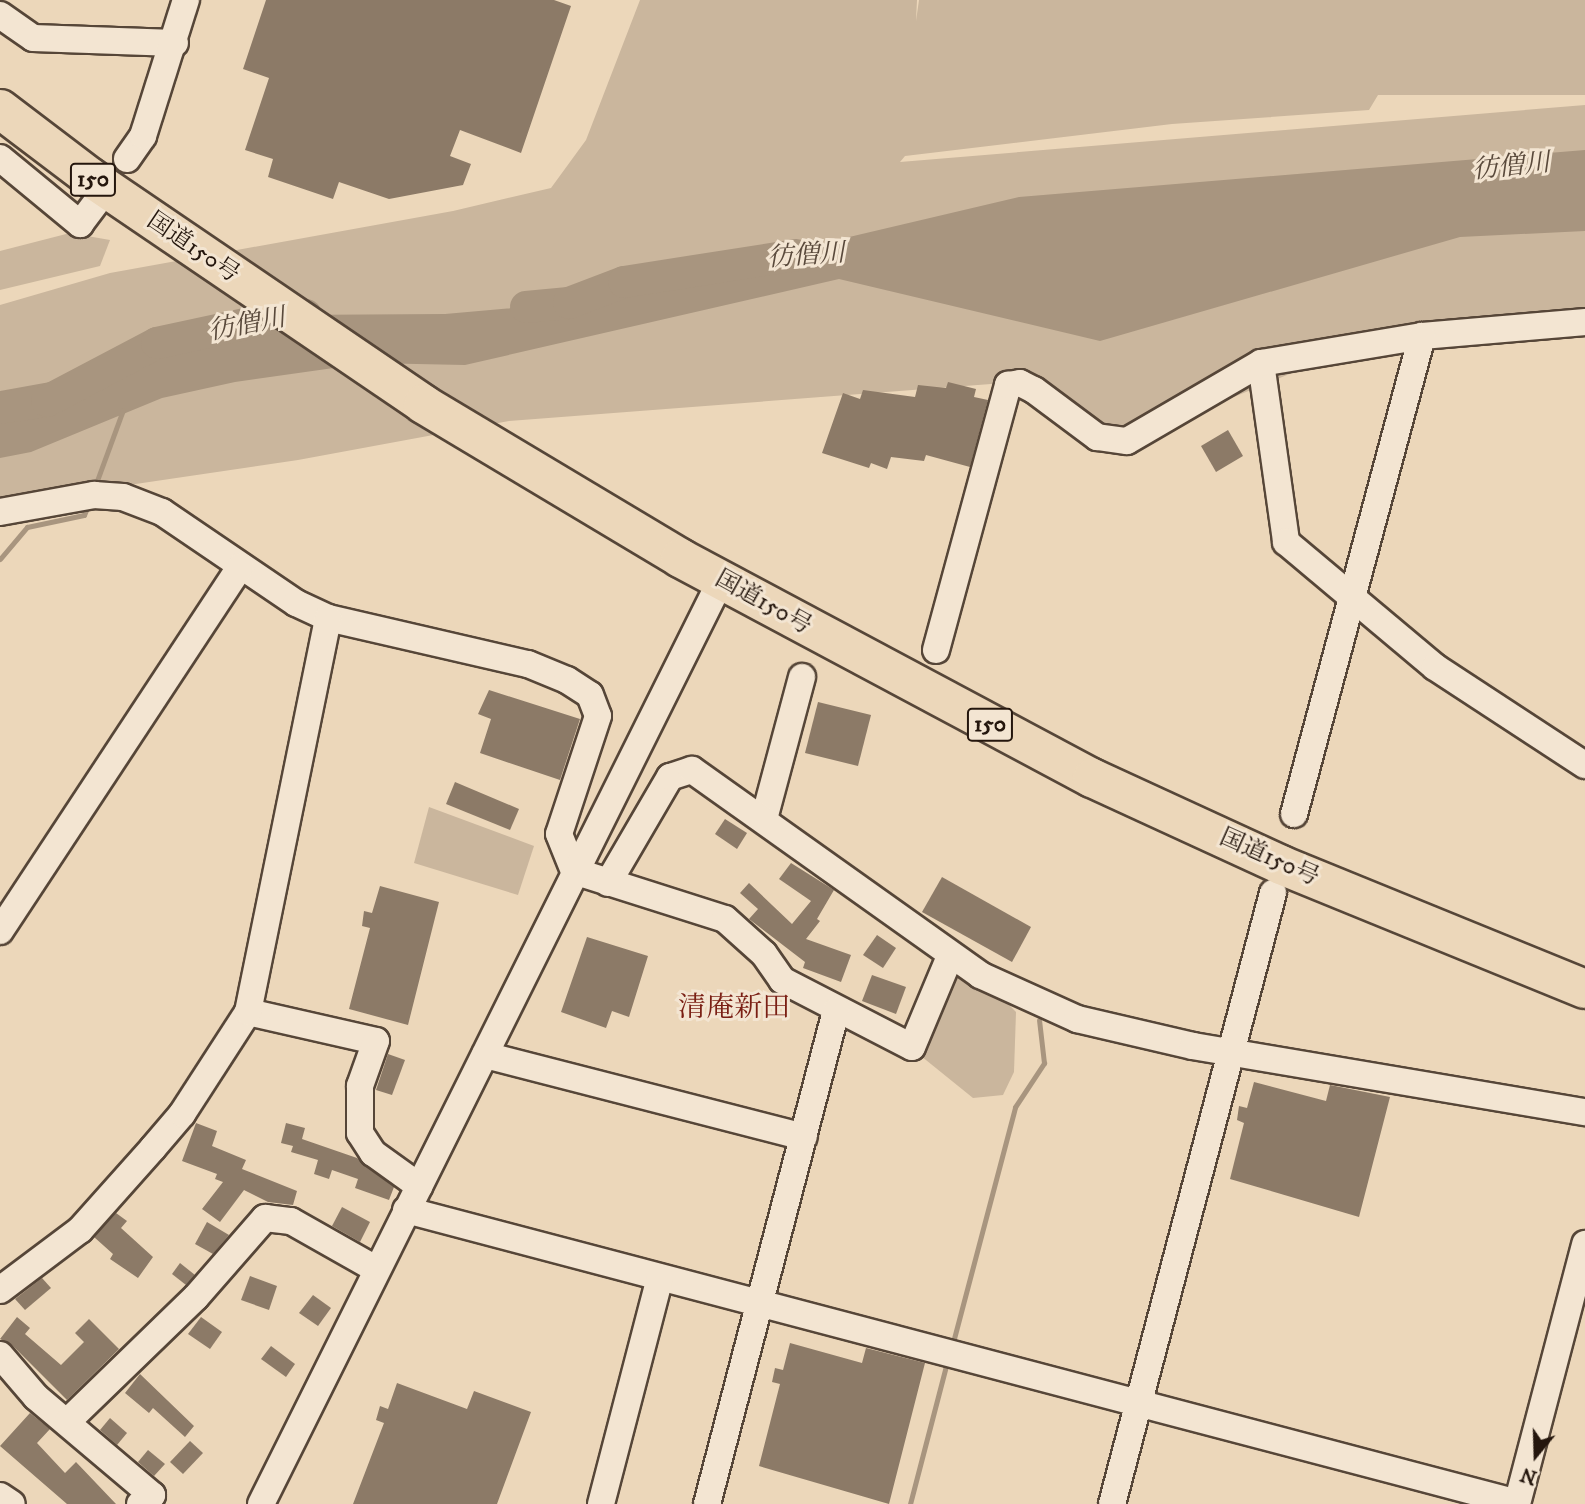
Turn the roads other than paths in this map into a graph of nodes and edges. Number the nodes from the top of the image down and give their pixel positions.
1 (186, 0) edge
2 (0, 15) edge
3 (175, 43) junction
4 (0, 109) edge
5 (0, 158) edge
6 (127, 159) dead end
7 (95, 204) dead end
8 (1585, 322) edge
9 (1422, 336) junction
10 (1261, 363) junction
11 (0, 512) edge
12 (241, 566) junction
13 (721, 580) junction
14 (1353, 594) junction
15 (328, 618) junction
16 (936, 650) dead end
17 (802, 677) dead end
18 (1585, 765) edge
19 (1294, 814) dead end
20 (764, 819) junction
21 (574, 871) junction
22 (608, 883) junction
23 (1273, 893) dead end
24 (0, 931) edge
25 (950, 956) junction
26 (1585, 989) edge
27 (836, 1011) junction
28 (248, 1013) junction
29 (1230, 1052) junction
30 (485, 1055) junction
31 (1585, 1112) edge
32 (804, 1137) junction
33 (419, 1186) junction
34 (406, 1210) junction
35 (1585, 1244) edge
36 (376, 1269) junction
37 (660, 1278) junction
38 (0, 1290) edge
39 (759, 1305) junction
40 (0, 1355) edge
41 (1138, 1404) junction
42 (68, 1421) junction
43 (0, 1496) edge
44 (12, 1504) edge
45 (140, 1504) edge
46 (261, 1504) edge
47 (601, 1504) edge
48 (707, 1504) edge
49 (1112, 1504) edge
50 (1517, 1504) edge

1 - 3 street
2 - 3 street
3 - 6 street
4 - 13 highway, 国道150号 / 150
5 - 7 street
8 - 9 street
9 - 10 street
9 - 14 street
10 - 14 street
10 - 16 street
11 - 12 street
12 - 15 street
12 - 24 street
13 - 21 street
13 - 26 highway, 国道150号 / 150
14 - 18 street
14 - 19 street
15 - 21 street
15 - 28 street
17 - 20 street
20 - 22 street
20 - 25 street
21 - 22 street
21 - 30 street
22 - 27 street
23 - 29 street
25 - 27 street
25 - 29 street
27 - 32 street
28 - 33 street
28 - 38 street
29 - 31 street
29 - 41 street
30 - 32 street
30 - 33 street
32 - 39 street
33 - 34 street
34 - 36 street
34 - 37 street
35 - 50 street
36 - 42 street
36 - 46 street
37 - 39 street
37 - 47 street
39 - 41 street
39 - 48 street
40 - 42 street
41 - 49 street
41 - 50 street
42 - 45 street
43 - 44 street

